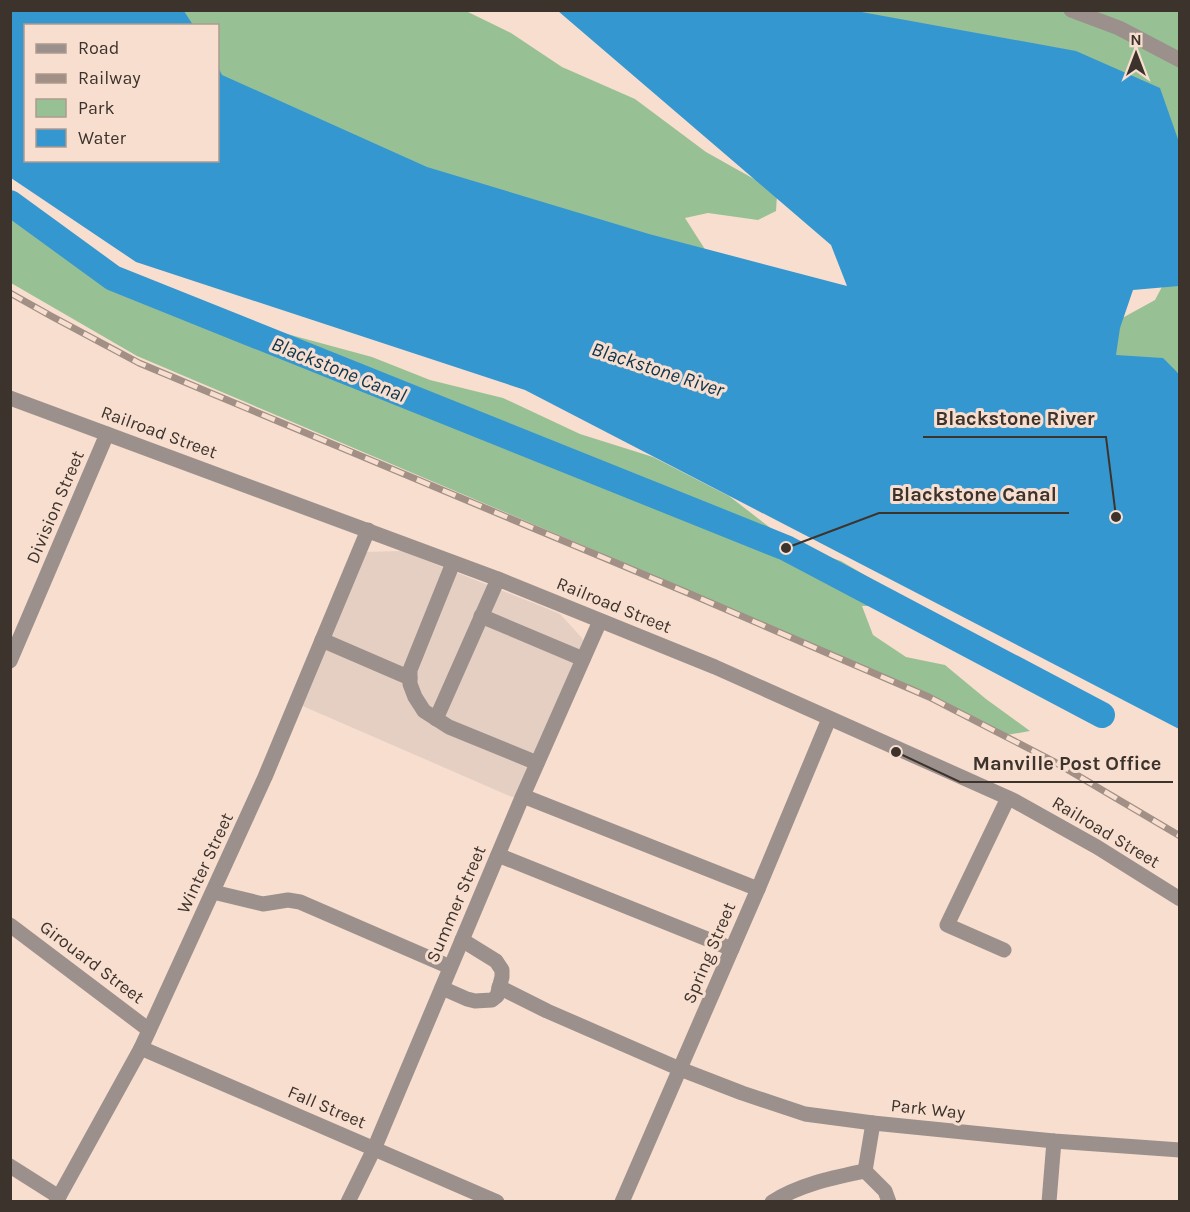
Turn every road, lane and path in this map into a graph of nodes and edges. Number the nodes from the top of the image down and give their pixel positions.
1 (1071, 10) edge
2 (1179, 60) edge
3 (10, 398) edge
4 (107, 434) junction
5 (368, 530) junction
6 (453, 563) junction
7 (498, 579) junction
8 (481, 616) junction
9 (600, 621) junction
10 (322, 640) junction
11 (583, 659) junction
12 (10, 661) edge
13 (410, 678) junction
14 (436, 718) junction
15 (829, 718) junction
16 (537, 763) junction
17 (523, 796) junction
18 (1008, 798) junction
19 (498, 855) junction
20 (758, 889) junction
21 (213, 892) junction
22 (1179, 899) edge
23 (10, 925) edge
24 (462, 940) junction
25 (732, 949) junction
26 (1004, 950) dead end
27 (450, 968) junction
28 (499, 987) junction
29 (442, 988) junction
30 (149, 1030) junction
31 (141, 1048) junction
32 (680, 1069) junction
33 (873, 1123) junction
34 (1054, 1141) junction
35 (374, 1149) junction
36 (1179, 1150) edge
37 (10, 1166) edge
38 (865, 1171) junction
39 (57, 1199) edge
40 (348, 1202) edge
41 (497, 1202) edge
42 (622, 1202) edge
43 (772, 1202) edge
44 (889, 1202) edge
45 (1049, 1202) edge

1 - 2 street
3 - 4 street, Railroad Street
4 - 5 street, Railroad Street
4 - 12 street, Division Street
5 - 6 street, Railroad Street
5 - 10 street, Winter Street
6 - 7 street, Railroad Street
6 - 13 street
7 - 8 street
7 - 9 street, Railroad Street
8 - 11 street
8 - 14 street
9 - 11 street, Summer Street
9 - 15 street, Railroad Street
10 - 13 street
10 - 21 street, Winter Street
11 - 16 street, Summer Street
13 - 14 street
14 - 16 street
15 - 18 street, Railroad Street
15 - 20 street, Spring Street
16 - 17 street, Summer Street
17 - 19 street, Summer Street
17 - 20 street
18 - 22 street, Railroad Street
18 - 26 street
19 - 24 street, Summer Street
19 - 25 street
20 - 25 street, Spring Street
21 - 27 street
21 - 30 street, Winter Street
23 - 30 street, Girouard Street
24 - 27 street, Summer Street
24 - 28 street
25 - 32 street, Spring Street
27 - 29 street, Summer Street
28 - 29 street
28 - 32 street, Park Way
29 - 35 street, Summer Street
30 - 31 street, Winter Street
31 - 35 street, Fall Street
31 - 39 street, Winter Street
32 - 33 street, Park Way
32 - 42 street, Spring Street
33 - 34 street, Park Way
33 - 38 street
34 - 36 street, Park Way
34 - 45 street
35 - 40 street, Summer Street
35 - 41 street, Fall Street
37 - 39 street
38 - 43 street
38 - 44 street

